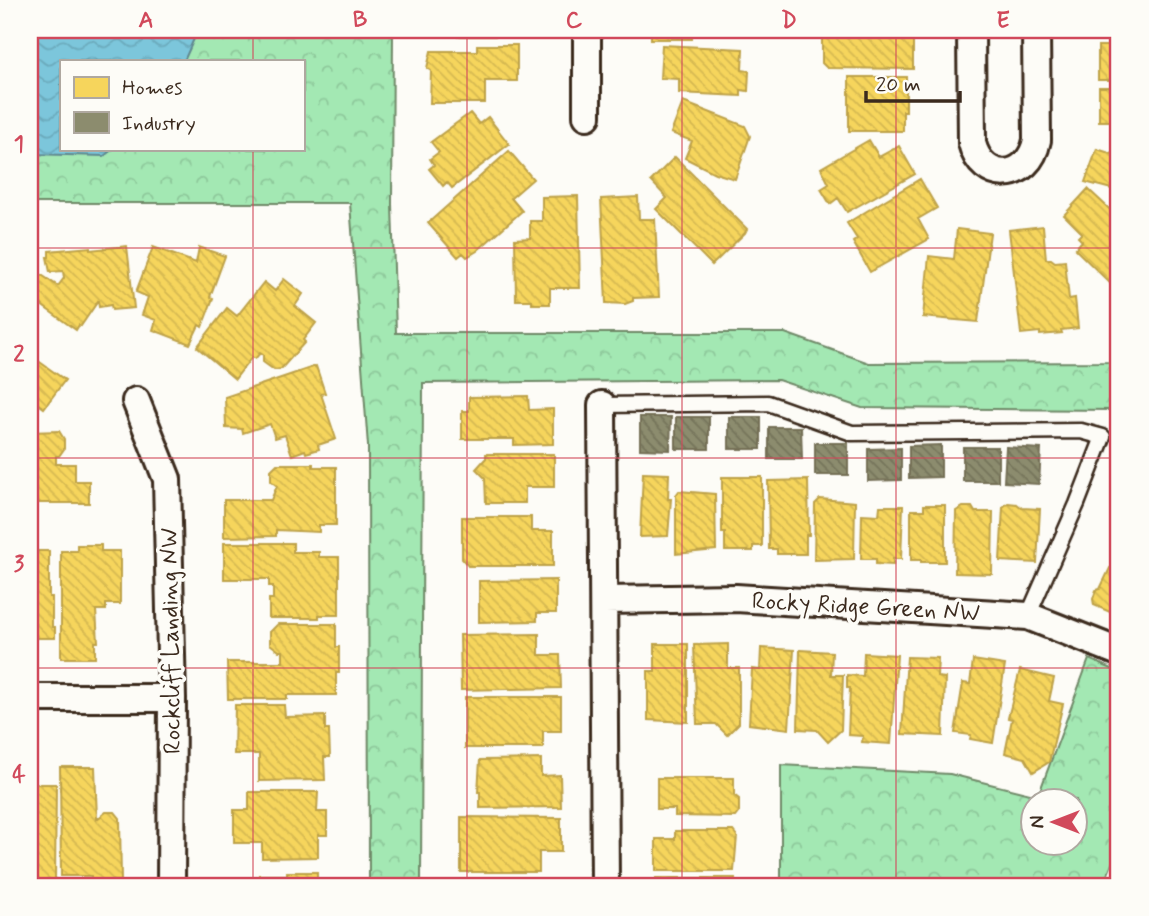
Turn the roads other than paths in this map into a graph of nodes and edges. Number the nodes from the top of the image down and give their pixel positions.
1 (587, 30) edge
2 (971, 30) edge
3 (1035, 30) edge
4 (587, 116) dead end
5 (136, 401) dead end
6 (602, 405) joint
7 (605, 600) junction
8 (1028, 615) junction
9 (1119, 652) edge
10 (30, 698) edge
11 (172, 698) junction
12 (171, 886) edge
13 (605, 886) edge

1 - 4 street
2 - 3 street
5 - 11 street, Rockcliff Landing NW
6 - 7 street
6 - 8 lane
7 - 8 street, Rocky Ridge Green NW
7 - 13 street
8 - 9 street, Rocky Ridge Green NW
10 - 11 street
11 - 12 street, Rockcliff Landing NW

